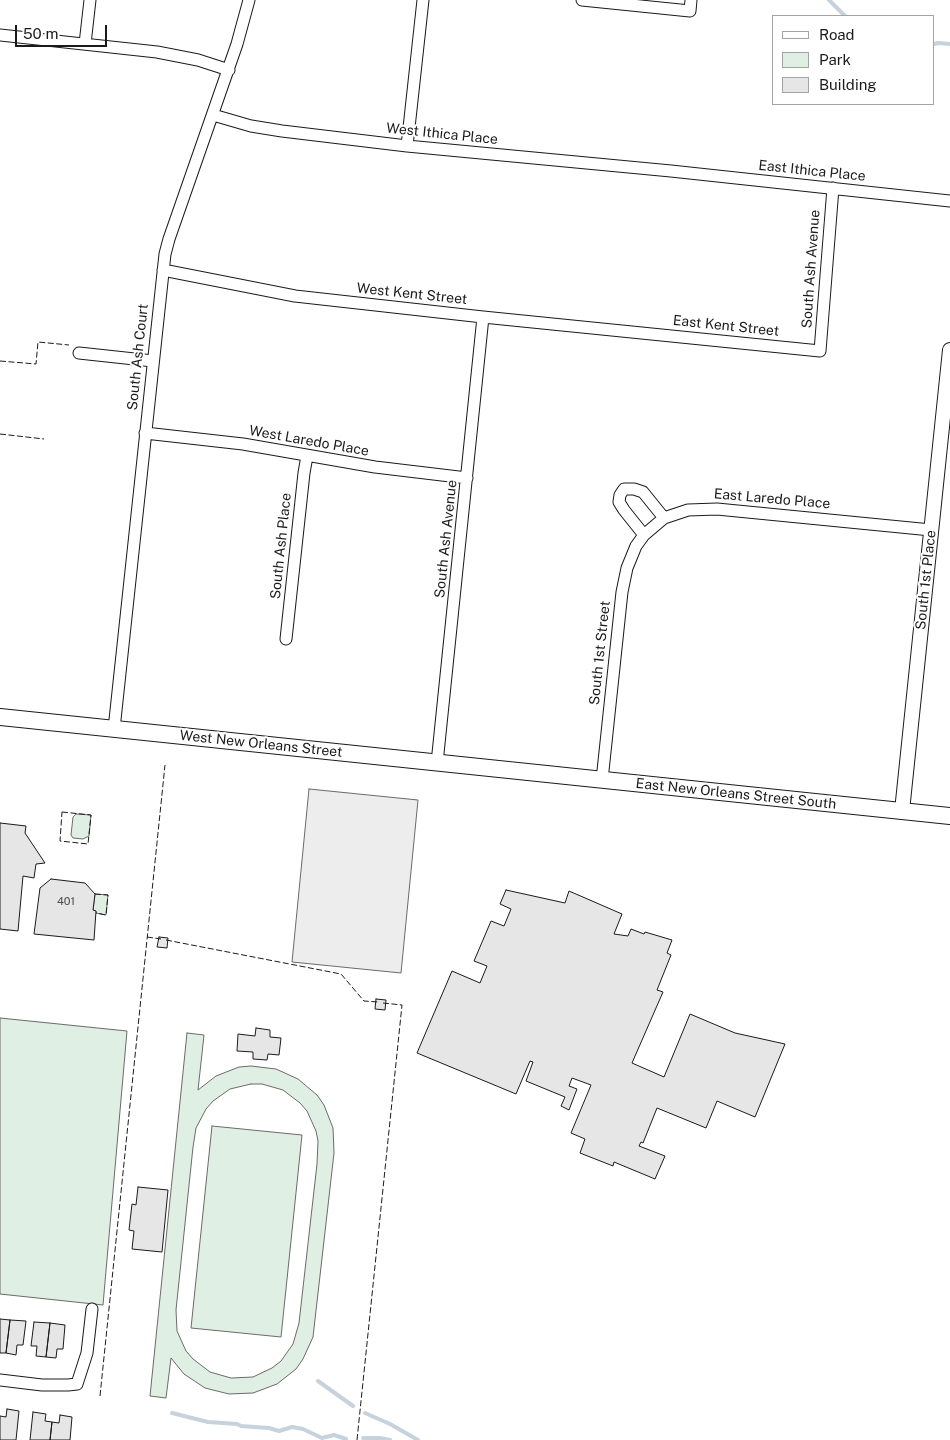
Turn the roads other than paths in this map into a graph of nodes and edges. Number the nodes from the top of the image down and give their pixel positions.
1 (90, 0) edge
2 (250, 0) edge
3 (422, 0) edge
4 (582, 0) edge
5 (690, 6) edge
6 (0, 35) edge
7 (85, 44) junction
8 (229, 70) junction
9 (213, 115) junction
10 (407, 146) junction
11 (671, 171) joint
12 (832, 188) junction
13 (950, 200) edge
14 (163, 270) junction
15 (483, 317) junction
16 (659, 334) joint
17 (950, 350) edge
18 (820, 351) joint
19 (79, 353) dead end
20 (153, 361) junction
21 (145, 433) junction
22 (307, 456) junction
23 (467, 478) junction
24 (664, 518) junction
25 (931, 530) junction
26 (644, 534) junction
27 (286, 639) dead end
28 (0, 717) edge
29 (114, 729) junction
30 (436, 763) junction
31 (522, 772) joint
32 (602, 780) junction
33 (902, 812) junction
34 (950, 816) edge
35 (92, 1309) dead end
36 (0, 1380) edge

1 - 7 street
2 - 8 street, South Ash Court
3 - 10 street
4 - 5 street
6 - 7 street
7 - 8 street
8 - 9 street, South Ash Court
9 - 10 street, West Ithica Place
9 - 14 street, South Ash Court
10 - 11 street, West Ithica Place
11 - 12 street, East Ithica Place
12 - 13 street, East Ithica Place
12 - 18 street, South Ash Avenue
14 - 15 street, West Kent Street
14 - 20 street, South Ash Court
15 - 16 street, West Kent Street
15 - 23 street, South Ash Avenue
16 - 18 street, East Kent Street
17 - 25 street, South 1st Place
19 - 20 street
20 - 21 street, South Ash Court
21 - 22 street, West Laredo Place
21 - 29 street, South Ash Court
22 - 23 street, West Laredo Place
22 - 27 street, South Ash Place
23 - 30 street, South Ash Avenue
24 - 25 street, East Laredo Place
24 - 26 street, South 1st Street
24 - 26 street
25 - 33 street, South 1st Place
26 - 32 street, South 1st Street
28 - 29 main road, West New Orleans Street
29 - 30 main road, West New Orleans Street
30 - 31 main road, West New Orleans Street
31 - 32 main road, East New Orleans Street South
32 - 33 main road, East New Orleans Street South
33 - 34 main road, East New Orleans Street South
35 - 36 street

